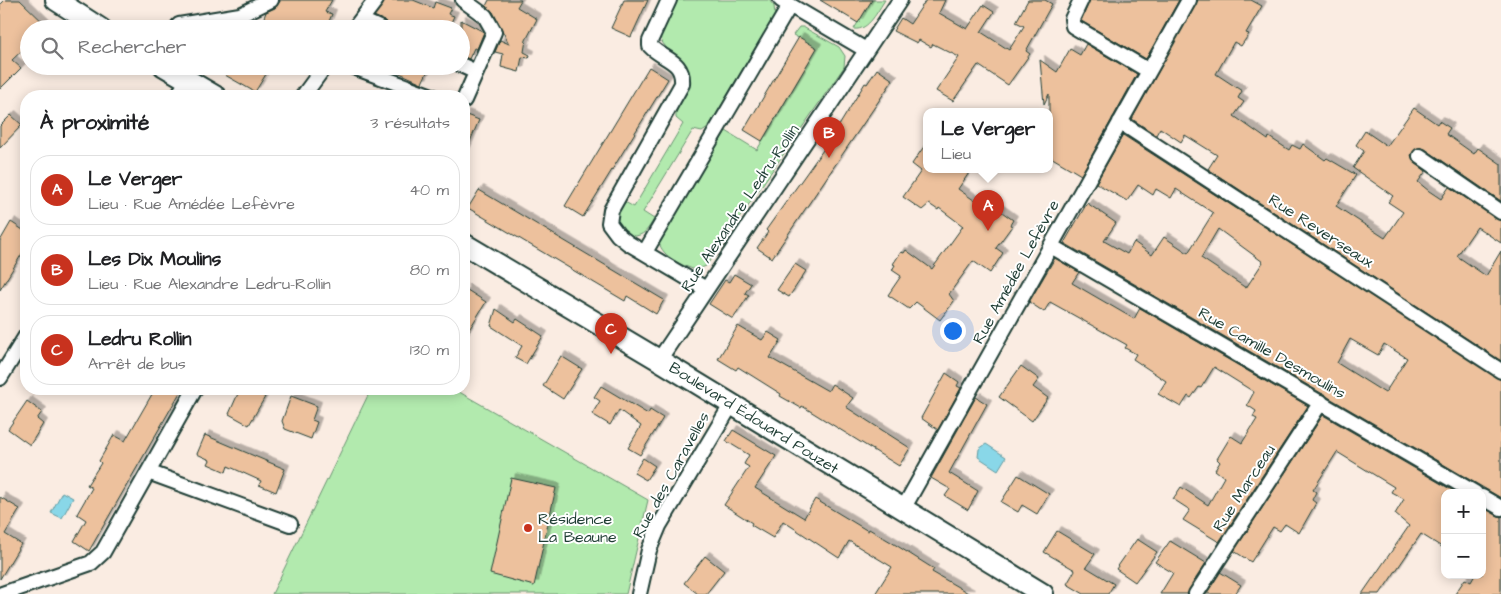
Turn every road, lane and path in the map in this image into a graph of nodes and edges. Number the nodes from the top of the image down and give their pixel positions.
1 (56, 0) edge
2 (271, 0) edge
3 (376, 0) edge
4 (464, 0) edge
5 (669, 0) edge
6 (900, 0) edge
7 (1080, 0) edge
8 (1189, 0) edge
9 (786, 3) edge
10 (86, 20) edge
11 (212, 20) edge
12 (360, 20) edge
13 (866, 50) junction
14 (470, 69) edge
15 (1149, 71) junction
16 (476, 72) junction
17 (180, 75) edge
18 (318, 75) edge
19 (375, 75) edge
20 (189, 80) junction
21 (182, 90) edge
22 (205, 90) edge
23 (307, 90) edge
24 (416, 90) edge
25 (468, 90) edge
26 (1120, 122) junction
27 (1420, 156) dead end
28 (1501, 212) edge
29 (1051, 246) junction
30 (470, 248) edge
31 (644, 252) junction
32 (706, 290) junction
33 (20, 346) edge
34 (660, 360) junction
35 (1501, 371) edge
36 (0, 378) edge
37 (192, 395) edge
38 (1321, 402) junction
39 (731, 404) junction
40 (148, 472) junction
41 (1467, 489) edge
42 (1486, 499) edge
43 (1501, 508) edge
44 (903, 509) junction
45 (290, 524) dead end
46 (2, 594) edge
47 (639, 594) edge
48 (1043, 594) edge
49 (1196, 594) edge

1 - 10 street
2 - 11 street
3 - 12 street
4 - 16 street
5 - 31 street
6 - 13 street, Rue Alexandre Ledru-Rollin
7 - 15 street
8 - 15 street, Rue Amédée Lefèvre
9 - 13 street
9 - 31 street
13 - 32 street, Rue Alexandre Ledru-Rollin
14 - 16 street
15 - 26 street, Rue Amédée Lefèvre
16 - 25 street
17 - 20 street
18 - 23 street
19 - 24 street
20 - 21 street
20 - 22 street
26 - 29 street, Rue Amédée Lefèvre
26 - 35 street, Rue Reverseaux
27 - 28 street
29 - 38 street, Rue Camille Desmoulins
29 - 44 street, Rue Amédée Lefèvre
30 - 34 street, Boulevard Édouard Pouzet
31 - 32 street
32 - 34 street, Rue Alexandre Ledru-Rollin
33 - 36 street
34 - 39 street, Boulevard Édouard Pouzet
37 - 40 street
38 - 41 street, Rue Camille Desmoulins
38 - 49 street, Rue Marceau
39 - 44 street, Boulevard Édouard Pouzet
39 - 47 street, Rue des Caravelles
40 - 45 street
40 - 46 street
42 - 43 street
44 - 48 street, Boulevard Édouard Pouzet

